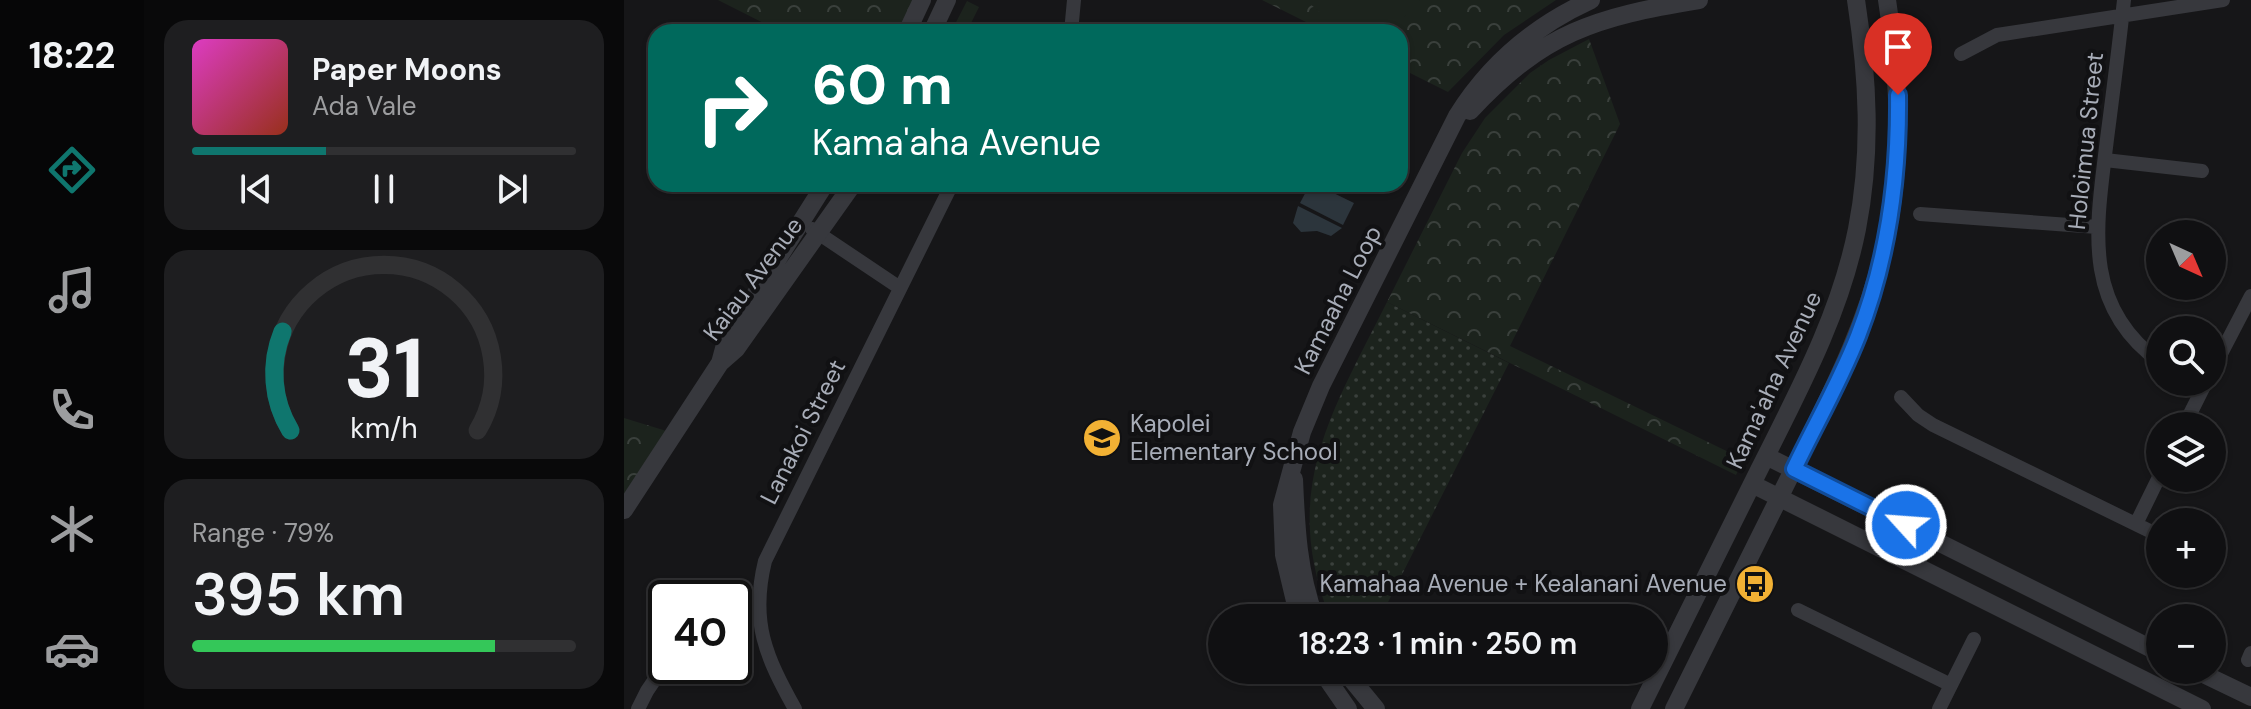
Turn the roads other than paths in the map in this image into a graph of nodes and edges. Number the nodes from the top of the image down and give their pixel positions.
1 (922, 0) edge
2 (947, 0) edge
3 (1074, 0) edge
4 (1591, 0) edge
5 (1699, 0) edge
6 (1856, 0) edge
7 (1887, 0) edge
8 (2223, 0) edge
9 (2123, 7) edge
10 (911, 24) edge
11 (936, 24) edge
12 (1072, 24) edge
13 (1961, 54) dead end
14 (1453, 127) junction
15 (2105, 160) junction
16 (2202, 171) dead end
17 (820, 192) edge
18 (847, 192) edge
19 (948, 192) edge
20 (1920, 214) dead end
21 (801, 222) junction
22 (2097, 227) junction
23 (818, 233) junction
24 (900, 288) junction
25 (2251, 296) edge
26 (2226, 344) edge
27 (2146, 348) edge
28 (720, 363) junction
29 (1901, 397) dead end
30 (1295, 456) junction
31 (1766, 456) junction
32 (1794, 469) junction
33 (1752, 484) junction
34 (2152, 492) edge
35 (1779, 497) junction
36 (624, 510) edge
37 (2136, 524) junction
38 (2146, 529) edge
39 (1295, 604) edge
40 (1311, 604) edge
41 (1798, 610) dead end
42 (759, 616) junction
43 (752, 617) edge
44 (1974, 639) dead end
45 (2146, 646) edge
46 (651, 684) edge
47 (1331, 684) edge
48 (1355, 684) edge
49 (2224, 684) edge
50 (1951, 685) junction
51 (2251, 697) edge
52 (638, 709) edge
53 (795, 709) edge
54 (1348, 709) edge
55 (1376, 709) edge
56 (1640, 709) edge
57 (1674, 709) edge
58 (1939, 709) edge
59 (2202, 709) edge

1 - 10 street
2 - 11 street
3 - 12 street
4 - 14 street, Kamaaha Loop
5 - 14 street, Kamaaha Loop
6 - 31 street, Kama'aha Avenue
7 - 32 street
8 - 9 street
9 - 13 street
9 - 15 street, Holoimua Street
14 - 30 street, Kamaaha Loop
15 - 16 street
15 - 22 street, Holoimua Street
17 - 21 street, Kaiau Avenue
18 - 23 street, Kaiau Avenue
19 - 24 street, Lanakoi Street
20 - 22 street
21 - 23 street
21 - 28 street, Kaiau Avenue
22 - 27 street, Holoimua Street
23 - 24 street
23 - 28 street, Kaiau Avenue
24 - 42 street, Lanakoi Street
25 - 26 street
28 - 36 street, Kaiau Avenue
29 - 37 street
30 - 39 street, Kamaaha Loop
30 - 40 street, Kamaaha Loop
31 - 32 street
31 - 33 street, Kama'aha Avenue
32 - 35 street
32 - 45 street
33 - 35 street
33 - 56 street, Kama'aha Avenue
34 - 37 street
35 - 57 street
35 - 59 street
37 - 38 street
41 - 50 street
42 - 43 street
42 - 53 street, Lanakoi Street
44 - 50 street
46 - 52 street
47 - 54 street
48 - 55 street
49 - 51 street
50 - 58 street

